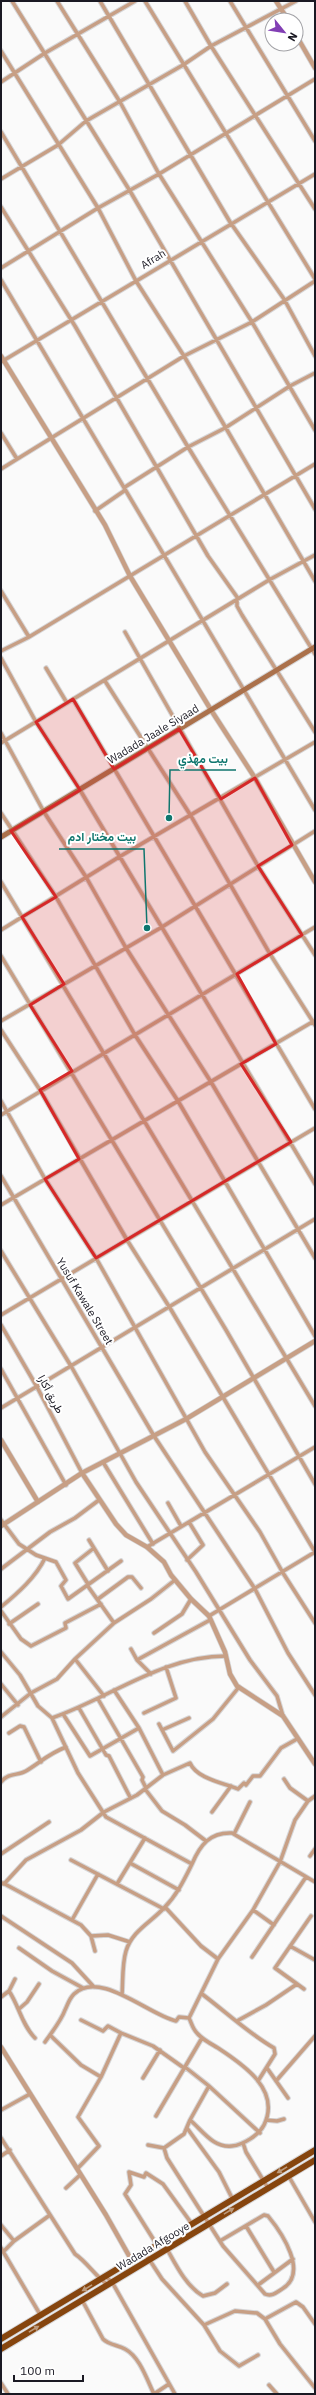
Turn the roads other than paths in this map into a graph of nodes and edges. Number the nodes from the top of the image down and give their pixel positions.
1 (12, 1) edge
2 (57, 1) edge
3 (100, 1) edge
4 (135, 1) edge
5 (145, 1) edge
6 (185, 1) edge
7 (230, 1) edge
8 (276, 1) edge
9 (296, 1) edge
10 (281, 9) junction
11 (283, 12) edge
12 (109, 16) junction
13 (246, 28) junction
14 (77, 34) junction
15 (211, 46) junction
16 (304, 49) edge
17 (1, 51) edge
18 (44, 54) junction
19 (183, 65) junction
20 (315, 68) edge
21 (14, 73) junction
22 (315, 79) edge
23 (1, 82) edge
24 (150, 84) junction
25 (286, 95) junction
26 (120, 102) junction
27 (254, 115) junction
28 (86, 122) junction
29 (1, 132) edge
30 (227, 133) junction
31 (315, 141) edge
32 (58, 145) junction
33 (190, 155) junction
34 (22, 167) junction
35 (159, 174) junction
36 (315, 174) edge
37 (1, 179) edge
38 (300, 184) junction
39 (130, 191) junction
40 (268, 203) junction
41 (1, 207) edge
42 (98, 208) junction
43 (315, 209) edge
44 (230, 222) junction
45 (59, 231) junction
46 (202, 241) junction
47 (28, 252) junction
48 (169, 259) junction
49 (1, 268) edge
50 (1, 280) edge
51 (315, 280) edge
52 (136, 281) junction
53 (284, 299) junction
54 (102, 302) junction
55 (71, 320) junction
56 (252, 322) junction
57 (216, 339) junction
58 (37, 340) junction
59 (184, 356) junction
60 (315, 356) edge
61 (2, 359) edge
62 (315, 373) edge
63 (147, 379) junction
64 (290, 386) junction
65 (116, 398) junction
66 (257, 407) junction
67 (84, 418) junction
68 (225, 428) junction
69 (315, 430) edge
70 (1, 433) edge
71 (52, 438) junction
72 (188, 447) junction
73 (17, 459) junction
74 (315, 464) edge
75 (157, 467) junction
76 (1, 469) edge
77 (296, 477) junction
78 (125, 487) junction
79 (265, 495) junction
80 (315, 509) edge
81 (95, 511) junction
82 (231, 516) junction
83 (197, 536) junction
84 (315, 555) edge
85 (164, 556) junction
86 (303, 560) junction
87 (130, 576) junction
88 (269, 580) junction
89 (315, 581) edge
90 (1, 592) edge
91 (237, 601) junction
92 (204, 621) junction
93 (125, 632) dead end
94 (29, 638) junction
95 (170, 641) junction
96 (313, 648) edge
97 (1, 651) edge
98 (315, 654) edge
99 (1, 658) edge
100 (139, 660) junction
101 (46, 668) dead end
102 (277, 670) junction
103 (105, 681) junction
104 (244, 691) junction
105 (73, 699) junction
106 (67, 703) junction
107 (211, 710) junction
108 (36, 722) junction
109 (179, 729) junction
110 (315, 732) edge
111 (1, 733) edge
112 (6, 740) junction
113 (315, 742) edge
114 (1, 743) edge
115 (148, 749) junction
116 (285, 762) junction
117 (114, 770) junction
118 (255, 778) junction
119 (80, 790) junction
120 (220, 799) junction
121 (315, 810) edge
122 (44, 812) junction
123 (1, 813) edge
124 (191, 816) junction
125 (11, 831) junction
126 (315, 831) edge
127 (154, 836) junction
128 (1, 837) edge
129 (292, 845) junction
130 (119, 857) junction
131 (258, 866) junction
132 (86, 877) junction
133 (1, 882) edge
134 (315, 882) edge
135 (229, 883) junction
136 (56, 897) junction
137 (194, 905) junction
138 (22, 917) junction
139 (162, 927) junction
140 (315, 927) edge
141 (1, 930) edge
142 (302, 935) junction
143 (126, 948) junction
144 (270, 954) junction
145 (315, 955) edge
146 (1, 956) edge
147 (96, 966) junction
148 (237, 974) junction
149 (64, 984) junction
150 (201, 995) junction
151 (30, 1005) junction
152 (168, 1013) junction
153 (1, 1021) edge
154 (314, 1023) edge
155 (1, 1030) edge
156 (135, 1035) junction
157 (276, 1044) junction
158 (104, 1053) junction
159 (241, 1064) junction
160 (72, 1071) junction
161 (211, 1082) junction
162 (40, 1090) junction
163 (1, 1101) edge
164 (178, 1101) junction
165 (315, 1109) edge
166 (7, 1111) junction
167 (1, 1115) edge
168 (144, 1121) junction
169 (315, 1128) edge
170 (113, 1139) junction
171 (291, 1142) junction
172 (80, 1159) junction
173 (257, 1162) junction
174 (1, 1176) edge
175 (45, 1179) junction
176 (225, 1181) junction
177 (315, 1184) edge
178 (13, 1197) junction
179 (192, 1201) junction
180 (1, 1205) edge
181 (315, 1219) edge
182 (159, 1221) junction
183 (298, 1229) junction
184 (127, 1240) junction
185 (266, 1249) junction
186 (1, 1251) edge
187 (96, 1258) junction
188 (315, 1258) edge
189 (232, 1270) junction
190 (62, 1279) junction
191 (201, 1289) junction
192 (28, 1299) junction
193 (170, 1308) junction
194 (1, 1315) edge
195 (1, 1326) edge
196 (135, 1328) junction
197 (315, 1336) edge
198 (315, 1341) edge
199 (103, 1347) junction
200 (286, 1358) junction
201 (71, 1366) junction
202 (1, 1369) edge
203 (254, 1377) junction
204 (37, 1387) junction
205 (222, 1397) junction
206 (18, 1398) junction
207 (315, 1406) edge
208 (1, 1408) edge
209 (186, 1419) junction
210 (154, 1436) junction
211 (1, 1440) edge
212 (315, 1447) edge
213 (119, 1452) junction
214 (299, 1456) junction
215 (103, 1462) junction
216 (82, 1473) junction
217 (268, 1474) junction
218 (315, 1484) edge
219 (66, 1485) junction
220 (234, 1495) junction
221 (99, 1500) junction
222 (38, 1502) junction
223 (168, 1503) dead end
224 (204, 1514) junction
225 (189, 1522) junction
226 (2, 1523) edge
227 (181, 1526) junction
228 (169, 1533) junction
229 (89, 1540) dead end
230 (153, 1544) junction
231 (147, 1547) junction
232 (94, 1548) junction
233 (26, 1549) junction
234 (45, 1558) junction
235 (188, 1560) junction
236 (121, 1561) dead end
237 (1, 1569) edge
238 (108, 1571) junction
239 (283, 1573) junction
240 (175, 1580) junction
241 (88, 1584) junction
242 (141, 1588) dead end
243 (255, 1589) junction
244 (98, 1599) junction
245 (191, 1599) junction
246 (38, 1604) dead end
247 (101, 1604) junction
248 (1, 1607) edge
249 (219, 1609) junction
250 (1, 1611) edge
251 (210, 1618) junction
252 (114, 1623) junction
253 (315, 1623) edge
254 (9, 1624) junction
255 (154, 1633) dead end
256 (131, 1649) dead end
257 (1, 1652) edge
258 (226, 1656) junction
259 (75, 1659) junction
260 (137, 1660) junction
261 (166, 1667) junction
262 (150, 1674) junction
263 (1, 1684) edge
264 (239, 1687) junction
265 (114, 1690) junction
266 (32, 1693) junction
267 (315, 1695) edge
268 (104, 1696) junction
269 (98, 1699) junction
270 (18, 1705) junction
271 (79, 1708) junction
272 (144, 1713) dead end
273 (63, 1714) junction
274 (283, 1716) junction
275 (1, 1717) edge
276 (52, 1718) junction
277 (188, 1718) dead end
278 (159, 1724) dead end
279 (139, 1728) junction
280 (162, 1730) junction
281 (9, 1733) dead end
282 (120, 1737) junction
283 (298, 1739) junction
284 (66, 1747) junction
285 (103, 1749) junction
286 (41, 1762) junction
287 (315, 1764) edge
288 (163, 1775) junction
289 (284, 1778) dead end
290 (1, 1782) edge
291 (231, 1786) junction
292 (145, 1789) junction
293 (315, 1796) edge
294 (130, 1797) junction
295 (308, 1801) junction
296 (250, 1802) dead end
297 (104, 1812) junction
298 (212, 1812) dead end
299 (49, 1822) dead end
300 (234, 1834) junction
301 (145, 1838) junction
302 (206, 1841) junction
303 (315, 1849) edge
304 (1, 1854) edge
305 (310, 1856) dead end
306 (71, 1860) dead end
307 (280, 1862) junction
308 (130, 1863) junction
309 (192, 1864) junction
310 (98, 1874) junction
311 (306, 1877) junction
312 (315, 1882) edge
313 (2, 1883) edge
314 (117, 1884) junction
315 (179, 1890) junction
316 (164, 1908) junction
317 (253, 1910) junction
318 (1, 1916) edge
319 (311, 1916) dead end
320 (72, 1920) junction
321 (274, 1925) junction
322 (91, 1936) junction
323 (130, 1942) junction
324 (290, 1946) junction
325 (19, 1948) dead end
326 (95, 1951) dead end
327 (252, 1957) dead end
328 (218, 1959) junction
329 (315, 1960) edge
330 (15, 1979) dead end
331 (40, 1984) dead end
332 (297, 1984) junction
333 (94, 1987) junction
334 (83, 1988) junction
335 (304, 1989) dead end
336 (9, 1990) junction
337 (202, 1994) junction
338 (122, 1995) junction
339 (1, 1996) edge
340 (19, 2009) junction
341 (189, 2018) junction
342 (81, 2020) dead end
343 (237, 2020) junction
344 (121, 2033) junction
345 (50, 2035) junction
346 (315, 2036) edge
347 (35, 2038) dead end
348 (202, 2038) junction
349 (45, 2042) dead end
350 (1, 2047) edge
351 (160, 2050) junction
352 (184, 2067) junction
353 (267, 2068) junction
354 (101, 2077) junction
355 (143, 2078) dead end
356 (258, 2081) junction
357 (276, 2081) junction
358 (209, 2086) junction
359 (30, 2094) junction
360 (288, 2098) dead end
361 (1, 2110) edge
362 (156, 2116) dead end
363 (284, 2119) dead end
364 (190, 2120) junction
365 (266, 2120) junction
366 (187, 2128) junction
367 (260, 2133) junction
368 (1, 2138) edge
369 (243, 2143) junction
370 (148, 2145) dead end
371 (164, 2148) junction
372 (10, 2150) junction
373 (315, 2150) edge
374 (1, 2156) edge
375 (315, 2160) edge
376 (78, 2168) junction
377 (80, 2175) junction
378 (288, 2175) junction
379 (263, 2182) junction
380 (66, 2188) dead end
381 (268, 2188) junction
382 (233, 2200) junction
383 (50, 2215) junction
384 (204, 2217) junction
385 (315, 2222) edge
386 (210, 2223) junction
387 (192, 2224) junction
388 (1, 2225) edge
389 (246, 2226) junction
390 (14, 2241) junction
391 (220, 2241) junction
392 (158, 2246) junction
393 (1, 2248) edge
394 (167, 2249) junction
395 (4, 2252) junction
396 (145, 2254) junction
397 (293, 2258) junction
398 (149, 2259) junction
399 (132, 2261) junction
400 (274, 2272) junction
401 (104, 2278) junction
402 (110, 2283) junction
403 (227, 2284) dead end
404 (258, 2285) junction
405 (82, 2300) junction
406 (41, 2316) junction
407 (265, 2319) junction
408 (315, 2324) edge
409 (204, 2325) junction
410 (1, 2339) edge
411 (1, 2349) edge
412 (258, 2355) dead end
413 (1, 2383) edge
414 (169, 2384) junction
415 (269, 2385) dead end
416 (315, 2388) edge
417 (8, 2394) edge
418 (154, 2394) edge
419 (175, 2394) edge
420 (277, 2394) edge

1 - 18 street
2 - 14 street
3 - 12 street
4 - 12 street
5 - 19 street
6 - 15 street
7 - 13 street
8 - 10 street
9 - 10 street
10 - 11 street
10 - 13 street
12 - 14 street
12 - 24 street
13 - 15 street
13 - 25 street
14 - 18 street
14 - 26 street
15 - 19 street
15 - 27 street
16 - 20 street
17 - 21 street
18 - 21 street
18 - 28 street
19 - 24 street
19 - 30 street
21 - 23 street
21 - 32 street
22 - 25 street
24 - 26 street
24 - 33 street
25 - 27 street
25 - 31 street
26 - 28 street
26 - 35 street
27 - 30 street
27 - 38 street
28 - 32 street
28 - 39 street
29 - 34 street
30 - 33 street
30 - 40 street
32 - 34 street
32 - 42 street
33 - 35 street
33 - 44 street
34 - 37 street
34 - 45 street
35 - 39 street
35 - 46 street
36 - 38 street, Afrah
38 - 40 street, Afrah
38 - 43 street
39 - 42 street
39 - 48 street
40 - 44 street, Afrah
40 - 51 street
41 - 47 street
42 - 45 street
42 - 52 street
44 - 46 street, Afrah
44 - 53 street
45 - 47 street
45 - 54 street
46 - 48 street, Afrah
46 - 56 street
47 - 49 street
47 - 55 street
48 - 52 street, Afrah
48 - 57 street
50 - 58 street
51 - 53 street
52 - 54 street, Afrah
52 - 59 street
53 - 56 street
53 - 60 street
54 - 55 street, Afrah
54 - 63 street
55 - 58 street, Afrah
55 - 65 street
56 - 57 street
56 - 64 street
57 - 59 street
57 - 66 street
58 - 61 street, Afrah
58 - 67 street
59 - 63 street
59 - 68 street
61 - 71 street
62 - 64 street
63 - 65 street
63 - 72 street
64 - 66 street
64 - 69 street
65 - 67 street
65 - 75 street
66 - 68 street
66 - 77 street
67 - 71 street
67 - 78 street
68 - 72 street
68 - 79 street
70 - 73 street
71 - 73 street
71 - 81 street
72 - 75 street
72 - 82 street
73 - 76 street
74 - 77 street
75 - 78 street
75 - 83 street
77 - 79 street
77 - 80 street
78 - 81 street
78 - 85 street
79 - 82 street
79 - 86 street
81 - 87 street
82 - 83 street
82 - 88 street
83 - 85 street
83 - 91 street
84 - 86 street
85 - 87 street
85 - 92 street
86 - 88 street
86 - 89 street
87 - 94 street
87 - 95 street
88 - 91 street
88 - 96 street
90 - 94 street
91 - 92 street
91 - 102 street
92 - 95 street
92 - 104 street
93 - 100 street
94 - 97 street
95 - 100 street
95 - 107 street
96 - 98 street
96 - 102 main road, Wadada Jaale Siyaad
99 - 108 street
100 - 103 street
100 - 109 street
101 - 106 street
102 - 104 main road, Wadada Jaale Siyaad
102 - 110 street
103 - 105 street
103 - 115 street
104 - 107 main road, Wadada Jaale Siyaad
104 - 116 street
105 - 106 street
105 - 117 street
106 - 108 street
107 - 109 main road, Wadada Jaale Siyaad
107 - 118 street
108 - 112 street
108 - 119 street
109 - 115 main road, Wadada Jaale Siyaad
109 - 120 street
111 - 112 street
112 - 114 street
112 - 122 street
113 - 116 street
115 - 117 main road, Wadada Jaale Siyaad
115 - 124 street
116 - 118 street
116 - 121 street
117 - 119 main road, Wadada Jaale Siyaad
117 - 127 street
118 - 120 street
118 - 129 street
119 - 122 main road, Wadada Jaale Siyaad
119 - 130 street
120 - 124 street
120 - 131 street
122 - 125 main road, Wadada Jaale Siyaad
122 - 132 street
123 - 125 street
124 - 127 street
124 - 135 street
125 - 128 main road, Wadada Jaale Siyaad
125 - 136 street
126 - 129 street
127 - 130 street
127 - 137 street
129 - 131 street
129 - 134 street
130 - 132 street
130 - 139 street
131 - 135 street
131 - 142 street
132 - 136 street
132 - 143 street
133 - 138 street
135 - 137 street
135 - 144 street
136 - 138 street
136 - 147 street
137 - 139 street
137 - 148 street
138 - 141 street
138 - 149 street
139 - 143 street
139 - 150 street
140 - 142 street
142 - 144 street
142 - 145 street
143 - 147 street
143 - 152 street
144 - 148 street
144 - 154 street
146 - 151 street
147 - 149 street
147 - 156 street
148 - 150 street
148 - 157 street
149 - 151 street
149 - 158 street
150 - 152 street
150 - 159 street
151 - 153 street
151 - 160 street
152 - 156 street
152 - 161 street
154 - 157 street
155 - 162 street
156 - 158 street
156 - 164 street
157 - 159 street
157 - 165 street
158 - 160 street
158 - 168 street
159 - 161 street
159 - 171 street
160 - 162 street
160 - 170 street
161 - 164 street
161 - 173 street
162 - 166 street
162 - 172 street
163 - 166 street
164 - 168 street
164 - 176 street
166 - 167 street
166 - 175 street
168 - 170 street
168 - 179 street
169 - 171 street
170 - 172 street
170 - 182 street
171 - 173 street
171 - 177 street
172 - 175 street
172 - 184 street
173 - 176 street
173 - 183 street
174 - 178 street, Yusuf Kawale Street
175 - 178 street
175 - 187 street
176 - 179 street
176 - 185 street
178 - 180 street
178 - 190 street, Yusuf Kawale Street
179 - 182 street
179 - 189 street
181 - 183 street
182 - 184 street
182 - 191 street
183 - 185 street
183 - 188 street
184 - 187 street
184 - 193 street
185 - 189 street
185 - 197 street
186 - 192 street
187 - 190 street
187 - 196 street
189 - 191 street
189 - 200 street
190 - 192 street
190 - 199 street, Yusuf Kawale Street
191 - 193 street
191 - 203 street
192 - 194 street
192 - 201 street
193 - 196 street
193 - 205 street
195 - 204 street, طريق أكارا
196 - 199 street
196 - 209 street
198 - 200 street
199 - 201 street
199 - 210 street, Yusuf Kawale Street
200 - 203 street
200 - 207 street
201 - 204 street
201 - 213 street
202 - 206 street
203 - 205 street
203 - 214 street
204 - 206 street
204 - 216 street, طريق أكارا
205 - 209 street
205 - 217 street
206 - 208 street
206 - 219 street
209 - 210 street
209 - 220 street
210 - 213 street
210 - 224 street, Yusuf Kawale Street
211 - 222 street
212 - 214 street
213 - 215 street
213 - 228 street
214 - 217 street
214 - 218 street
215 - 216 street
215 - 230 street
216 - 219 street
216 - 221 street
217 - 220 street
217 - 239 street
219 - 222 street
220 - 224 street
220 - 239 street
221 - 231 street
221 - 233 street
222 - 226 street
223 - 227 street
224 - 225 street
224 - 243 street, Yusuf Kawale Street
225 - 227 street
225 - 235 street
226 - 233 street
227 - 228 street
228 - 230 street
228 - 235 street
229 - 232 street
230 - 231 street
231 - 240 street
232 - 238 street
232 - 241 street
233 - 234 street
233 - 237 street
234 - 241 street
234 - 248 street
235 - 249 street
236 - 238 street
238 - 241 street
239 - 243 street
239 - 253 street
240 - 245 street
240 - 252 street
241 - 244 street
242 - 244 street
243 - 249 street
243 - 267 street, Yusuf Kawale Street
244 - 247 street
245 - 251 street
245 - 255 street
246 - 254 street
247 - 252 street
247 - 254 street
249 - 251 street
249 - 274 street
250 - 254 street
251 - 258 street
251 - 260 street
252 - 259 street
256 - 260 street
257 - 266 street
258 - 261 street
258 - 264 street
259 - 266 street
259 - 268 street
260 - 262 street
261 - 262 street
261 - 272 street
262 - 265 street
263 - 270 street
264 - 274 street
264 - 280 street
265 - 268 street
265 - 279 street
266 - 270 street
266 - 276 street
268 - 269 street
269 - 271 street
269 - 282 street
270 - 275 street
271 - 273 street
271 - 285 street
273 - 276 street
273 - 285 street
274 - 283 street
276 - 284 street
277 - 280 street
278 - 280 street
279 - 282 street
279 - 288 street
281 - 286 street
282 - 285 street
282 - 292 street
283 - 287 street
283 - 291 street
284 - 286 street
284 - 297 street
285 - 294 street
286 - 290 street
288 - 291 street
288 - 292 street
289 - 295 street
291 - 298 street
292 - 294 street
292 - 302 street
293 - 295 street
294 - 297 street
295 - 307 street
296 - 300 street
297 - 301 street
297 - 313 street
299 - 304 street
300 - 302 street
300 - 307 street
301 - 308 street
301 - 309 street
302 - 309 street
303 - 305 street
306 - 310 street
307 - 311 street
307 - 317 street
308 - 314 street
308 - 315 street
309 - 315 street
310 - 314 street
310 - 320 street
311 - 312 street
311 - 321 street
313 - 320 street
314 - 316 street
315 - 316 street
316 - 323 street
316 - 328 street
317 - 321 street
317 - 328 street
318 - 333 street
319 - 324 street
320 - 322 street
321 - 327 street
322 - 323 street
322 - 326 street
323 - 338 street
324 - 329 street
324 - 332 street
325 - 334 street
328 - 337 street
330 - 336 street
331 - 340 street
332 - 335 street
332 - 343 street
333 - 334 street
333 - 338 street
334 - 345 street
336 - 339 street
336 - 340 street
337 - 341 street
337 - 343 street
338 - 341 street
340 - 347 street
341 - 348 street
342 - 344 street
343 - 353 street
344 - 351 street
344 - 354 street
345 - 349 street
345 - 354 street
346 - 357 street
348 - 352 street
348 - 356 street
350 - 359 street
351 - 352 street
351 - 355 street
352 - 358 street
352 - 362 street
353 - 356 street
353 - 357 street
354 - 376 street
356 - 365 street
357 - 360 street
358 - 364 street
358 - 367 street
359 - 361 street
359 - 376 street
363 - 365 street
364 - 366 street
364 - 369 street
365 - 367 street
366 - 371 street
366 - 382 street
367 - 369 street
368 - 372 street
369 - 379 street
370 - 371 street
371 - 384 street
372 - 374 street
372 - 383 street
373 -> 379 highway, Wadada Afgooye
375 - 378 highway, Wadada Afgooye
376 - 377 street
377 - 380 street
377 - 399 street
378 - 381 highway, Wadada Afgooye
378 - 385 street
379 - 381 street
379 - 382 highway, Wadada Afgooye
386 -> 381 highway, Wadada Afgooye
382 - 384 highway, Wadada Afgooye
383 - 390 street
383 - 401 street
384 - 386 street
384 - 387 highway, Wadada Afgooye
386 - 391 street
386 - 394 highway, Wadada Afgooye
387 - 392 highway, Wadada Afgooye
387 - 392 street
388 - 390 street
389 - 391 street
389 - 397 street
389 - 400 street
390 - 395 street
391 - 404 street
392 - 396 highway, Wadada Afgooye
393 - 395 street
394 - 398 highway, Wadada Afgooye
394 - 403 street
395 - 406 street
396 - 398 street
396 - 399 highway, Wadada Afgooye
397 - 400 street
397 - 404 street
398 - 402 highway, Wadada Afgooye
398 - 409 street
399 - 401 highway, Wadada Afgooye
400 - 404 street
401 - 402 street
401 - 402 street
401 -> 406 highway, Wadada Afgooye
402 - 405 highway, Wadada Afgooye
402 - 414 street
411 -> 405 highway, Wadada Afgooye
405 - 418 street
406 - 410 highway, Wadada Afgooye
407 - 408 street
407 - 409 street
407 - 416 street
409 - 412 street
413 - 417 street
414 - 418 street
414 - 419 street
415 - 420 street

